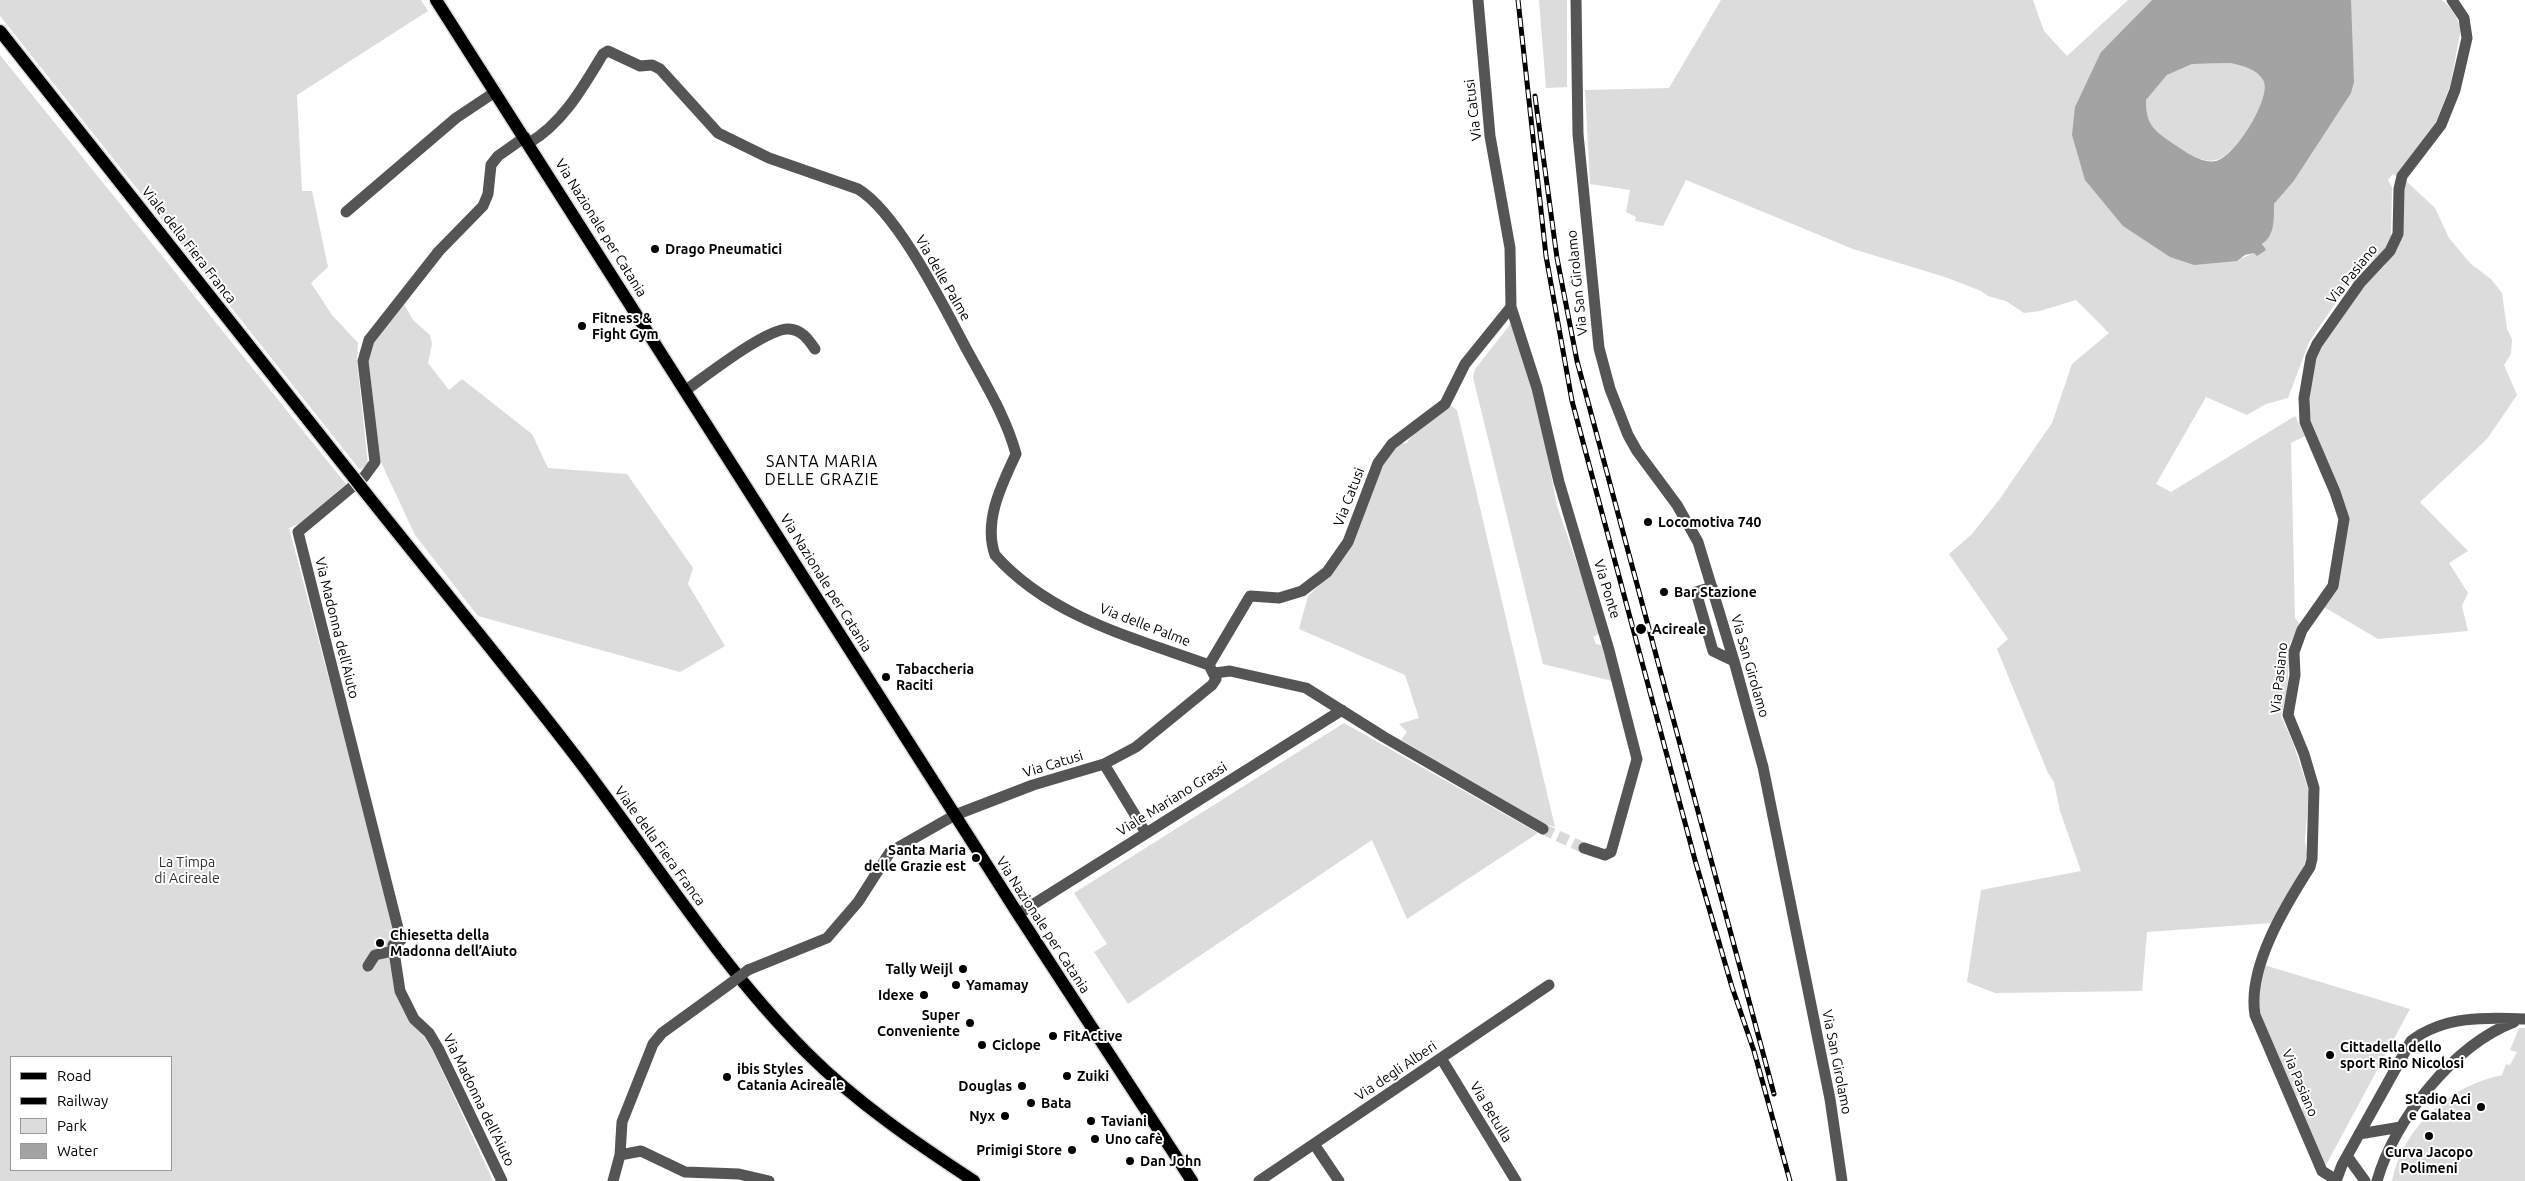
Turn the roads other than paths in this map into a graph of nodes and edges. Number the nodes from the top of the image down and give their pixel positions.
1 (436, 0) edge
2 (1478, 0) edge
3 (1576, 0) edge
4 (2452, 0) edge
5 (0, 31) edge
6 (495, 92) junction
7 (527, 140) junction
8 (346, 212) dead end
9 (1511, 307) junction
10 (815, 349) dead end
11 (686, 390) junction
12 (1712, 587) junction
13 (1734, 661) junction
14 (1212, 669) junction
15 (1342, 710) junction
16 (1104, 764) junction
17 (955, 815) junction
18 (1543, 830) tunnel mouth
19 (1146, 833) junction
20 (1584, 848) tunnel mouth
21 (1018, 914) junction
22 (393, 951) junction
23 (368, 966) dead end
24 (1549, 985) dead end
25 (2523, 1019) edge
26 (1441, 1058) junction
27 (2401, 1127) junction
28 (2359, 1134) junction
29 (1314, 1144) junction
30 (620, 1156) junction
31 (2348, 1156) junction
32 (1177, 1160) junction
33 (2336, 1180) edge
34 (502, 1181) edge
35 (614, 1181) edge
36 (769, 1181) edge
37 (974, 1181) edge
38 (1187, 1181) edge
39 (1192, 1181) edge
40 (1259, 1181) edge
41 (1339, 1181) edge
42 (1516, 1181) edge
43 (1842, 1181) edge
44 (2365, 1181) edge
45 (2377, 1181) edge

1 - 6 main road, Via Nazionale per Catania
2 - 9 street, Via Catusi
3 - 12 street, Via San Girolamo
4 - 33 street, Via Pasiano
5 - 37 main road, Viale della Fiera Franca
6 - 7 main road, Via Nazionale per Catania
6 - 8 street
7 - 11 main road, Via Nazionale per Catania
7 - 14 street, Via delle Palme
7 - 22 street, Via Madonna dell'Aiuto
9 - 14 street, Via Catusi
9 - 20 street, Via Ponte
10 - 11 street
11 - 17 main road, Via Nazionale per Catania
12 - 13 street, Via San Girolamo
12 - 13 street
13 - 43 street, Via San Girolamo
14 - 15 street
14 - 16 street, Via Catusi
15 - 18 street
15 - 19 street, Viale Mariano Grassi
16 - 17 street, Via Catusi
16 - 19 street
17 - 21 main road, Via Nazionale per Catania
17 - 30 street, Via Catusi, bridge
19 - 21 street, Viale Mariano Grassi
21 - 32 main road, Via Nazionale per Catania
22 - 23 street
22 - 34 street, Via Madonna dell'Aiuto
24 - 26 street, Via degli Alberi
25 - 27 street
25 - 28 street
26 - 29 street, Via degli Alberi
26 - 42 street, Via Betulla
27 - 28 street
27 - 45 street
28 - 31 street
29 - 40 street, Via degli Alberi
29 - 41 street
30 - 35 street, Via Catusi
30 - 36 street
31 - 33 street
31 - 44 street
32 - 38 main road
32 - 39 main road, Via Nazionale per Catania

